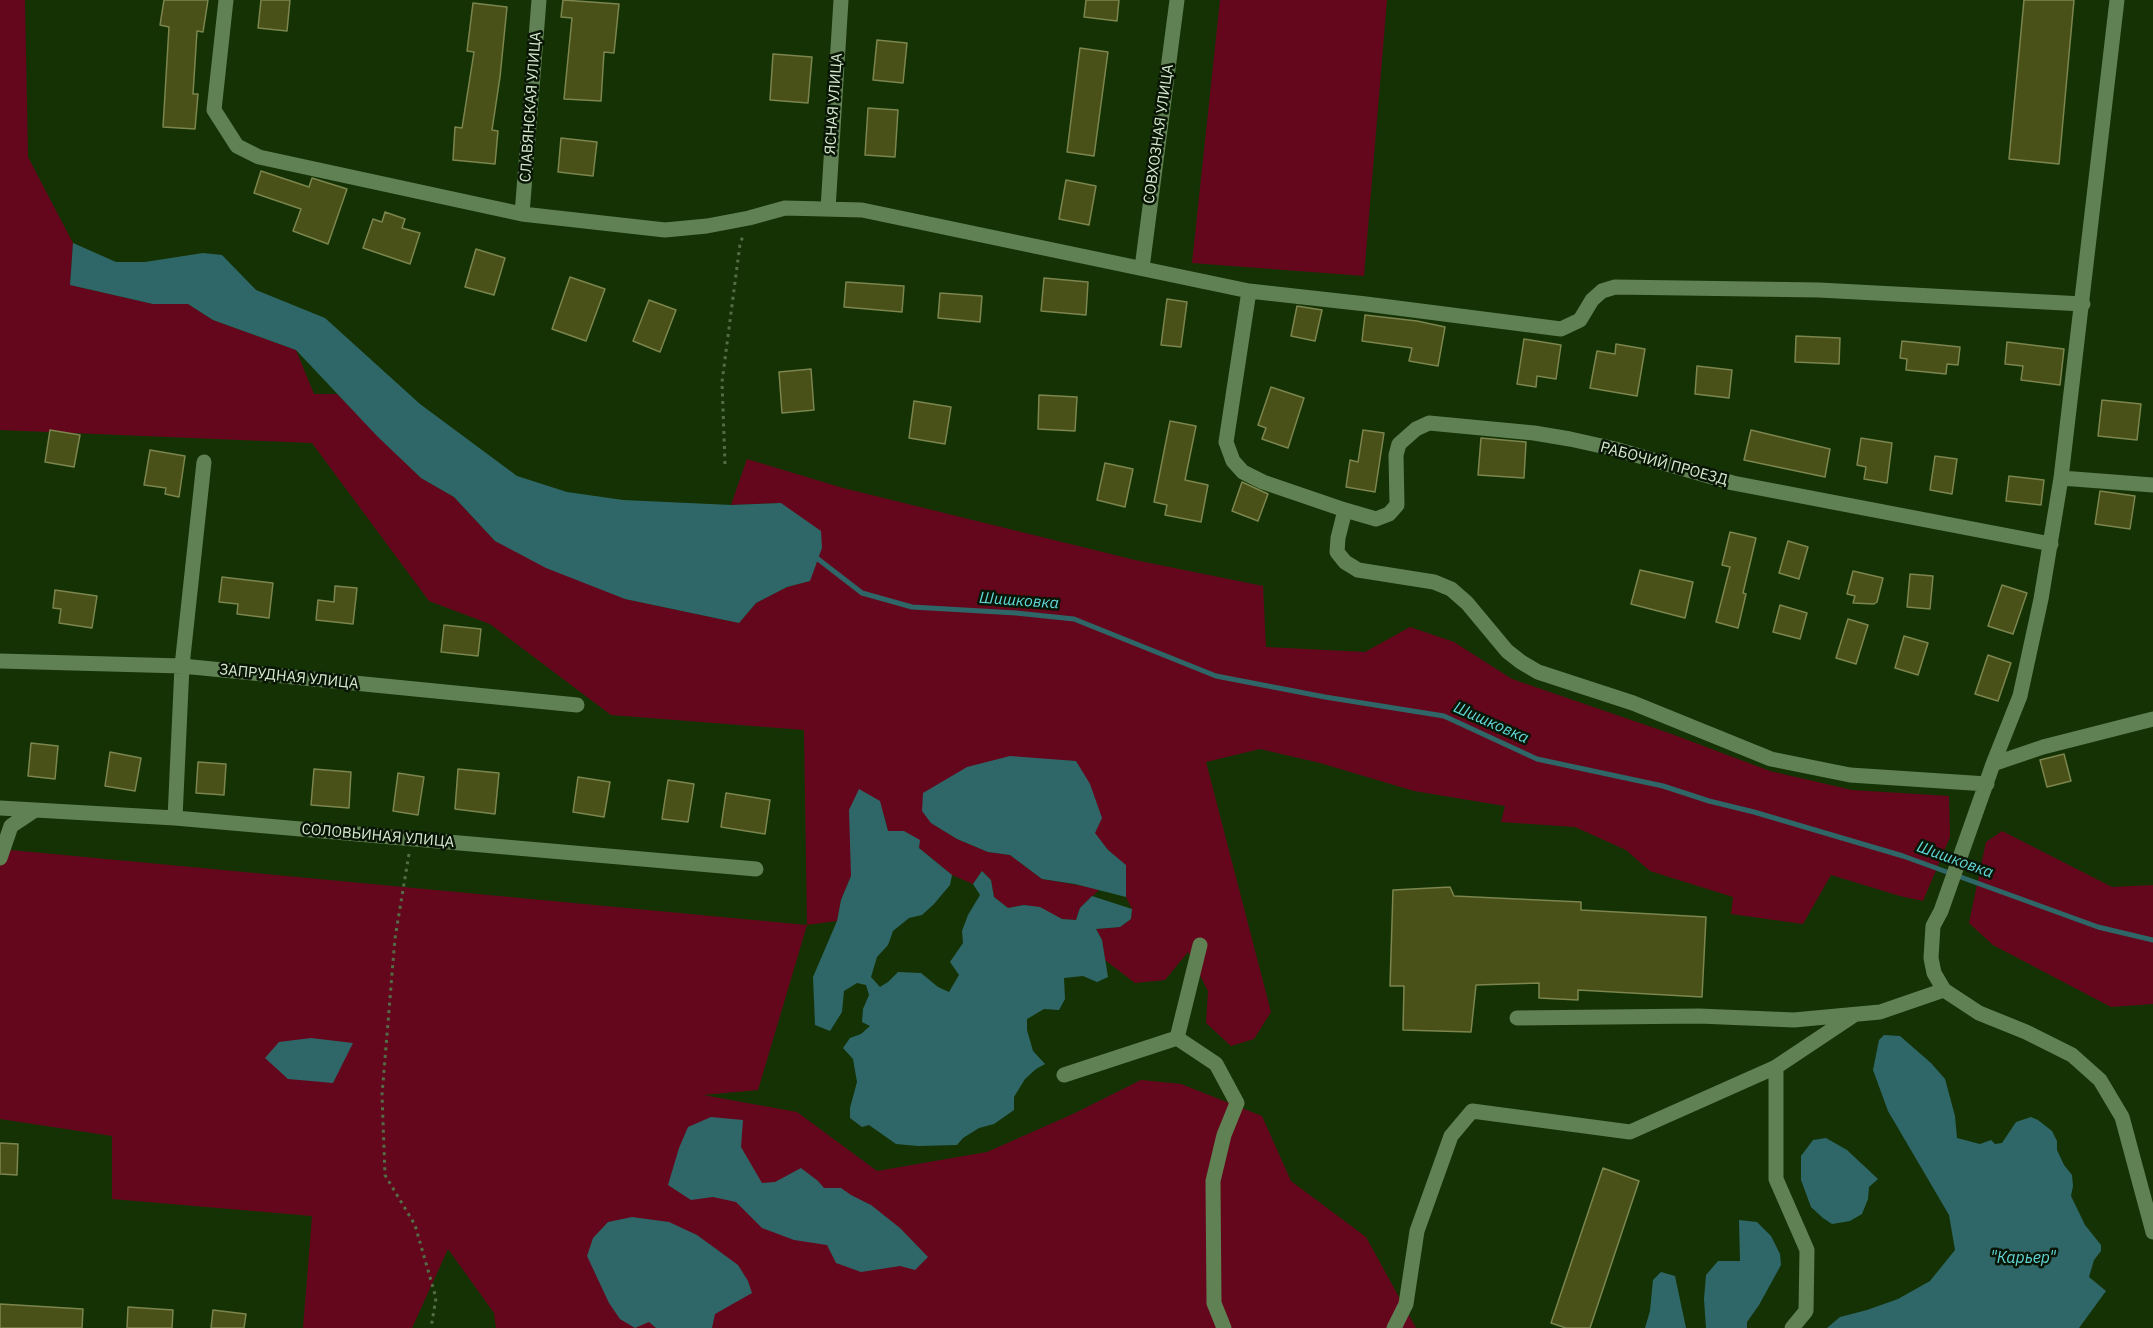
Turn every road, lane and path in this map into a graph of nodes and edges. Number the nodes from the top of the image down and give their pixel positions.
1 (226, 0) edge
2 (539, 0) edge
3 (841, 0) edge
4 (1177, 0) edge
5 (2117, 0) edge
6 (828, 209) junction
7 (522, 214) junction
8 (749, 218) junction
9 (1142, 268) junction
10 (1249, 291) junction
11 (2083, 304) junction
12 (204, 462) dead end
13 (725, 464) dead end
14 (2061, 478) junction
15 (2153, 485) edge
16 (1345, 510) junction
17 (2051, 544) junction
18 (0, 661) edge
19 (183, 666) junction
20 (577, 705) dead end
21 (2153, 718) edge
22 (1993, 764) junction
23 (1987, 784) junction
24 (0, 808) edge
25 (35, 810) junction
26 (175, 818) junction
27 (412, 839) junction
28 (0, 858) edge
29 (756, 869) dead end
30 (1200, 945) dead end
31 (1944, 990) junction
32 (1854, 1015) junction
33 (1517, 1018) dead end
34 (1178, 1038) junction
35 (1776, 1067) junction
36 (1064, 1075) dead end
37 (2153, 1232) edge
38 (431, 1328) edge
39 (1224, 1328) edge
40 (1394, 1328) edge
41 (1792, 1328) edge

1 - 7 street
2 - 7 street, СЛАВЯНСКАЯ УЛИЦА
3 - 6 street, ЯСНАЯ УЛИЦА
4 - 9 street, СОВХОЗНАЯ УЛИЦА
5 - 11 street
6 - 8 street
6 - 9 street
7 - 8 street
8 - 13 path
9 - 10 street
10 - 11 street
10 - 16 street
11 - 14 street
12 - 19 street
14 - 15 street
14 - 17 street
16 - 17 street, РАБОЧИЙ ПРОЕЗД
16 - 23 street
17 - 22 street
18 - 19 street, ЗАПРУДНАЯ УЛИЦА
19 - 20 street, ЗАПРУДНАЯ УЛИЦА
19 - 26 street
21 - 22 street
22 - 23 street
23 - 31 street
24 - 25 street, СОЛОВЬИНАЯ УЛИЦА
25 - 26 street, СОЛОВЬИНАЯ УЛИЦА
25 - 28 street
26 - 27 street, СОЛОВЬИНАЯ УЛИЦА
27 - 29 street, СОЛОВЬИНАЯ УЛИЦА
27 - 38 path
30 - 34 street
31 - 32 street
31 - 37 street
32 - 33 street
32 - 35 street
34 - 36 street
34 - 39 street
35 - 40 street
35 - 41 street

